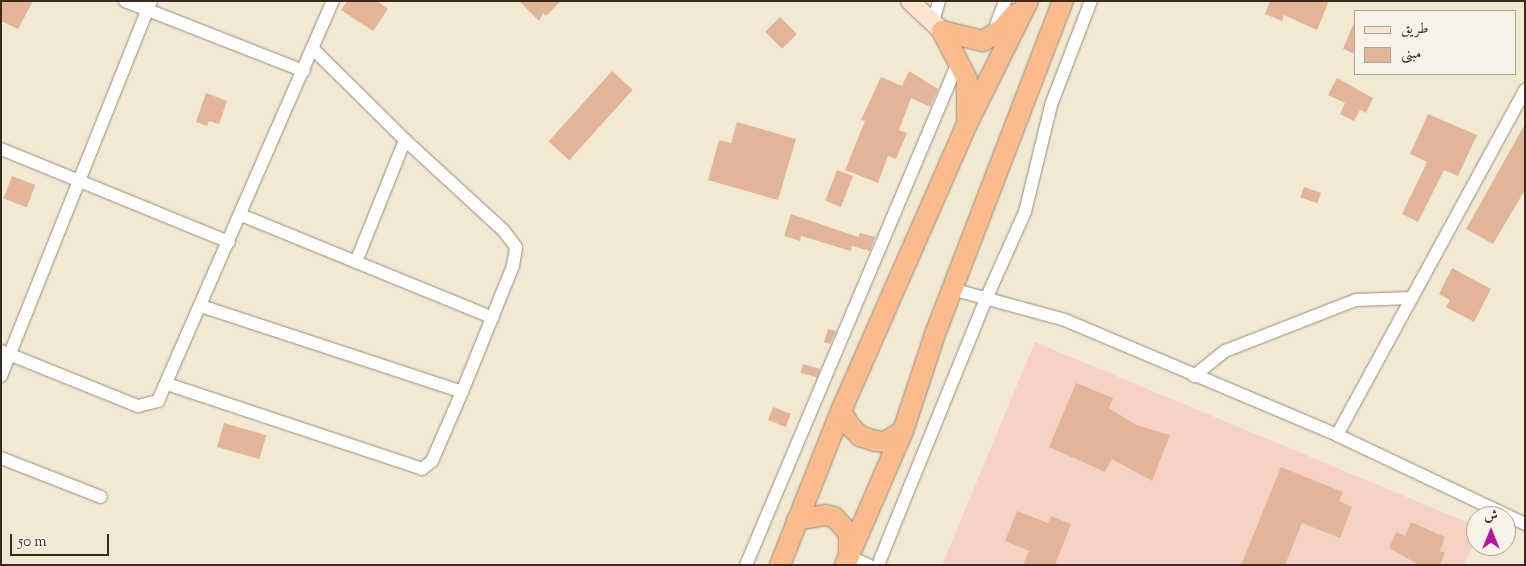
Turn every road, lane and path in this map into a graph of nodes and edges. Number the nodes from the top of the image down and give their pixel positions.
1 (125, 1) edge
2 (333, 1) edge
3 (910, 1) edge
4 (939, 1) edge
5 (1005, 1) edge
6 (1027, 1) edge
7 (1063, 1) edge
8 (1091, 1) edge
9 (149, 6) edge
10 (937, 27) junction
11 (993, 36) junction
12 (313, 49) junction
13 (959, 60) junction
14 (304, 71) junction
15 (1525, 90) edge
16 (966, 126) junction
17 (404, 140) junction
18 (1, 149) edge
19 (79, 178) junction
20 (241, 215) junction
21 (229, 242) junction
22 (356, 262) junction
23 (952, 289) junction
24 (1412, 298) junction
25 (986, 299) junction
26 (201, 306) junction
27 (493, 318) junction
28 (6, 353) edge
29 (1, 376) edge
30 (1194, 376) junction
31 (167, 384) junction
32 (462, 392) junction
33 (841, 411) junction
34 (903, 431) junction
35 (1337, 435) junction
36 (1, 458) edge
37 (101, 497) dead end
38 (797, 520) junction
39 (1525, 524) edge
40 (847, 561) edge
41 (746, 565) edge
42 (780, 565) edge
43 (868, 565) edge
44 (878, 565) edge

1 - 9 street
2 - 12 street
3 - 10 main road
4 - 10 street
5 - 11 street
6 - 11 highway
6 - 16 highway
7 - 23 highway
8 - 25 street
9 - 14 street
9 - 19 street
10 - 11 highway
10 - 13 highway
12 - 14 street
12 - 17 street
13 - 16 highway
13 - 41 street
14 - 20 street
15 - 24 street
16 - 33 highway
17 - 22 street
17 - 27 street
18 - 19 street
19 - 21 street
19 - 28 street
20 - 21 street
20 - 22 street
21 - 26 street
22 - 27 street
23 - 25 street
23 - 34 highway
24 - 30 street
24 - 35 street
25 - 30 street
25 - 44 street
26 - 31 street
26 - 32 street
27 - 32 street
28 - 29 street
28 - 31 street
30 - 35 street
31 - 32 street
33 - 34 highway
33 - 38 highway
34 - 40 highway
35 - 39 street
36 - 37 street
38 - 40 highway
38 - 42 highway
40 - 43 street

